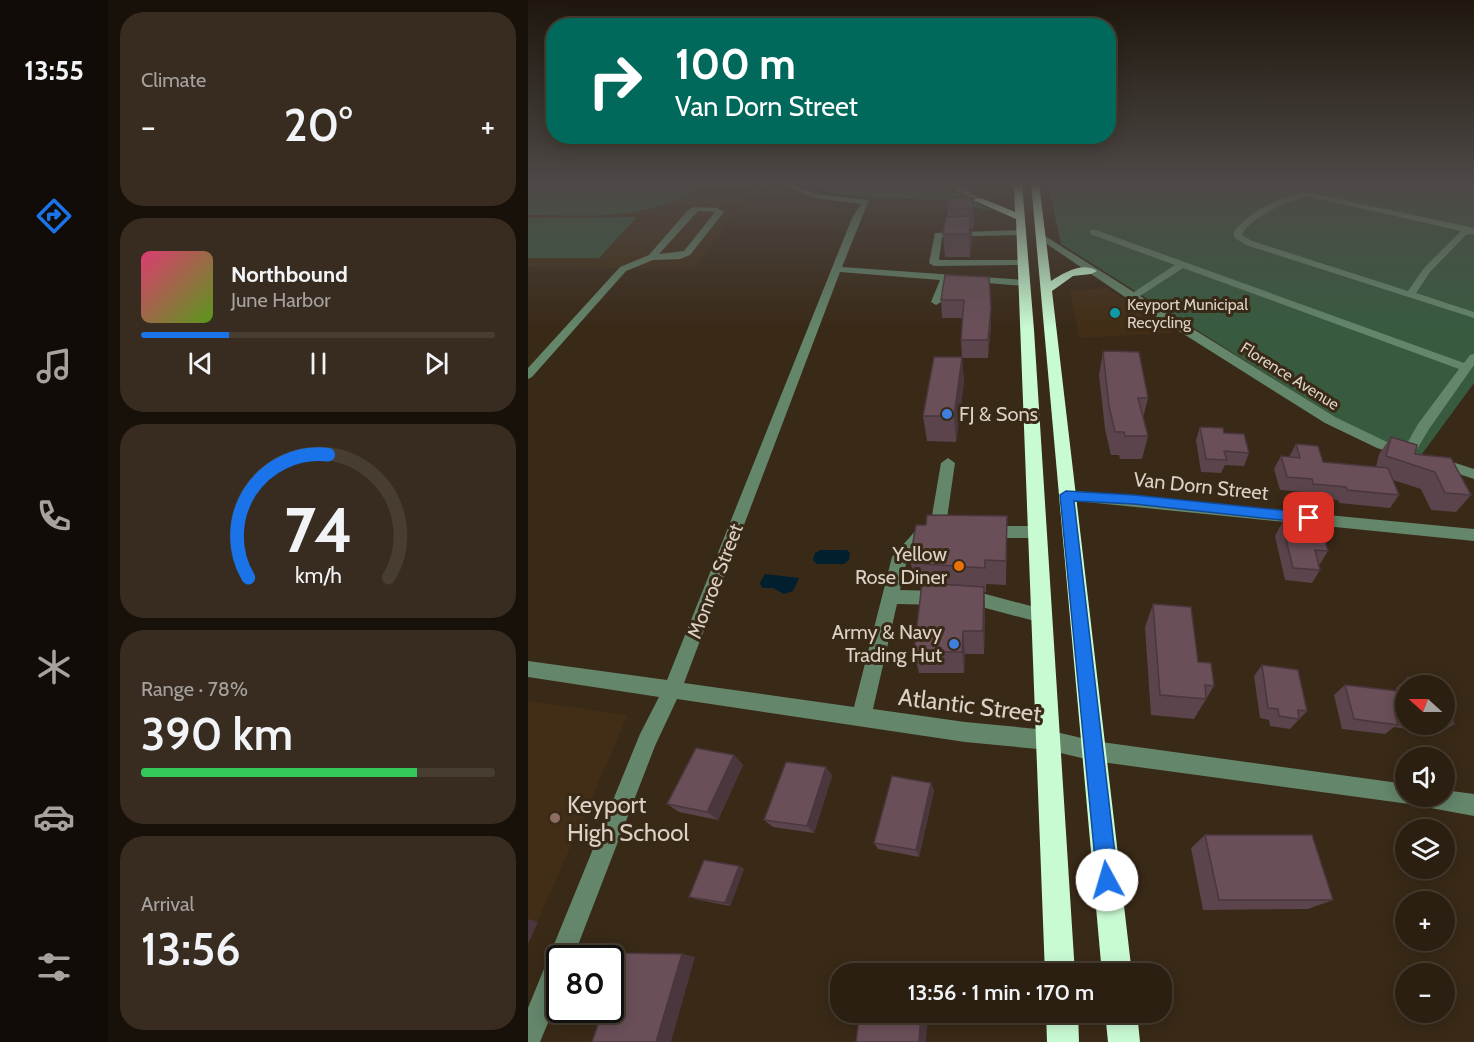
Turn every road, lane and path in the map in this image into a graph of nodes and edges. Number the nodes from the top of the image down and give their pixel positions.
1 (674, 232) edge
2 (704, 232) edge
3 (851, 232) edge
4 (1041, 232) edge
5 (1093, 232) dead end
6 (1238, 232) edge
7 (1467, 232) edge
8 (1020, 233) joint
9 (1042, 238) junction
10 (652, 256) junction
11 (934, 263) junction
12 (1023, 263) junction
13 (1181, 265) junction
14 (836, 269) junction
15 (1091, 271) junction
16 (925, 276) junction
17 (946, 277) junction
18 (1024, 284) junction
19 (1048, 288) junction
20 (1410, 295) junction
21 (1132, 297) junction
22 (936, 303) dead end
23 (1474, 315) edge
24 (1474, 357) edge
25 (1467, 368) junction
26 (528, 375) edge
27 (1417, 456) junction
28 (948, 463) dead end
29 (1474, 474) edge
30 (1066, 495) junction
31 (937, 532) junction
32 (1037, 532) junction
33 (1474, 535) edge
34 (889, 597) junction
35 (1042, 616) junction
36 (528, 669) edge
37 (672, 690) junction
38 (861, 717) junction
39 (1048, 740) junction
40 (1094, 751) junction
41 (1395, 793) edge
42 (1455, 802) edge
43 (1474, 805) edge
44 (566, 945) edge
45 (1059, 963) edge
46 (1116, 963) edge
47 (546, 995) edge
48 (1062, 1023) edge
49 (1122, 1023) edge
50 (528, 1040) edge
51 (1063, 1042) edge
52 (1124, 1042) edge

1 - 10 street
2 - 10 street
3 - 14 street, Monroe Street
4 - 9 highway
5 - 13 street
6 - 20 street
7 - 20 street
8 - 11 street
8 - 12 highway
9 - 15 street, Florence Avenue
9 - 19 highway
10 - 26 street
11 - 12 street
11 - 16 street
12 - 18 highway
13 - 21 street
13 - 25 street
14 - 16 street
14 - 37 street, Monroe Street
15 - 19 highway
15 - 21 street, Florence Avenue
16 - 17 street
17 - 18 street
17 - 22 street
18 - 32 highway
19 - 30 highway
20 - 23 street
21 - 27 street, Florence Avenue
24 - 25 street
25 - 27 street
27 - 29 street, Florence Avenue
28 - 31 street
30 - 33 street, Van Dorn Street
30 - 40 highway
31 - 32 street
31 - 34 street
32 - 35 highway
34 - 35 street
34 - 38 street
35 - 39 highway
36 - 37 street, Atlantic Street
37 - 38 street, Atlantic Street
37 - 44 street, Monroe Street
38 - 39 street, Atlantic Street
39 - 40 street, Atlantic Street
39 - 45 highway
40 - 41 street, Atlantic Street
40 - 46 highway
42 - 43 street
47 - 50 street, Monroe Street
48 - 51 highway
49 - 52 highway

